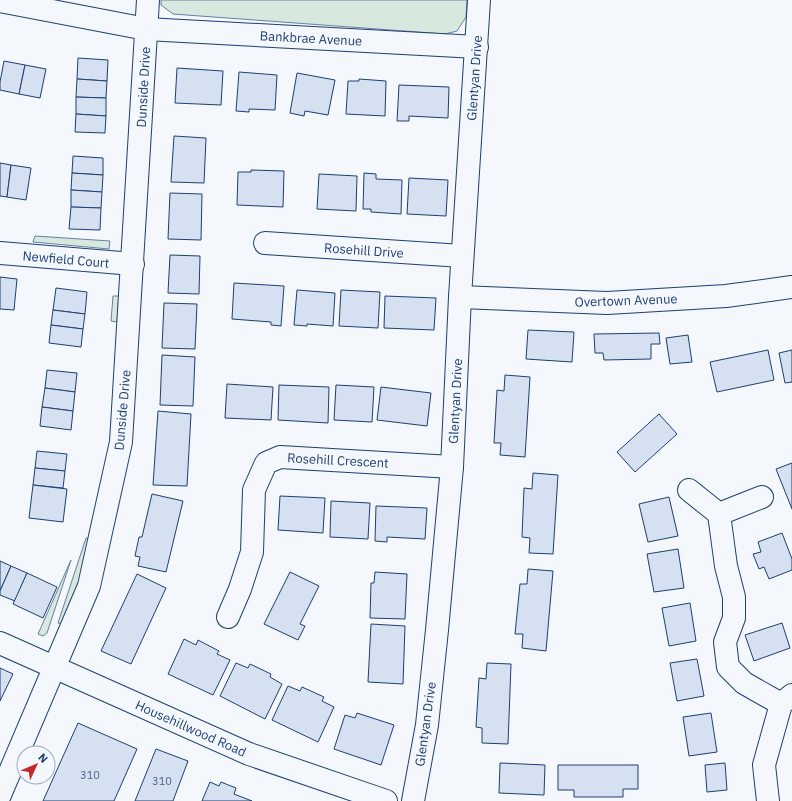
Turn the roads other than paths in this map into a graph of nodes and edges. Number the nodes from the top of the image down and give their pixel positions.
1 (148, 0) edge
2 (479, 0) edge
3 (0, 1) edge
4 (90, 9) edge
5 (146, 29) junction
6 (477, 47) junction
7 (265, 244) dead end
8 (0, 253) edge
9 (462, 256) junction
10 (133, 264) junction
11 (792, 287) edge
12 (460, 297) junction
13 (452, 467) junction
14 (689, 490) dead end
15 (762, 497) dead end
16 (719, 514) junction
17 (228, 617) dead end
18 (0, 643) edge
19 (56, 668) junction
20 (787, 699) edge
21 (0, 795) edge
22 (386, 801) edge
23 (413, 801) edge
24 (768, 801) edge

1 - 5 street, Dunside Drive
2 - 6 street, Glentyan Drive
3 - 4 street, Bankbrae Avenue
4 - 5 street, Bankbrae Avenue
5 - 6 street, Bankbrae Avenue
5 - 10 street, Dunside Drive
6 - 9 street, Glentyan Drive
7 - 9 street, Rosehill Drive
8 - 10 street, Newfield Court
9 - 12 street, Glentyan Drive
10 - 19 street, Dunside Drive
11 - 12 street, Overtown Avenue
12 - 13 street, Glentyan Drive
13 - 17 street, Rosehill Crescent
13 - 23 street, Glentyan Drive
14 - 16 street
15 - 16 street
16 - 20 street
18 - 19 street, Househillwood Road
19 - 21 street, Dunside Drive
19 - 22 street, Househillwood Road
20 - 24 street

